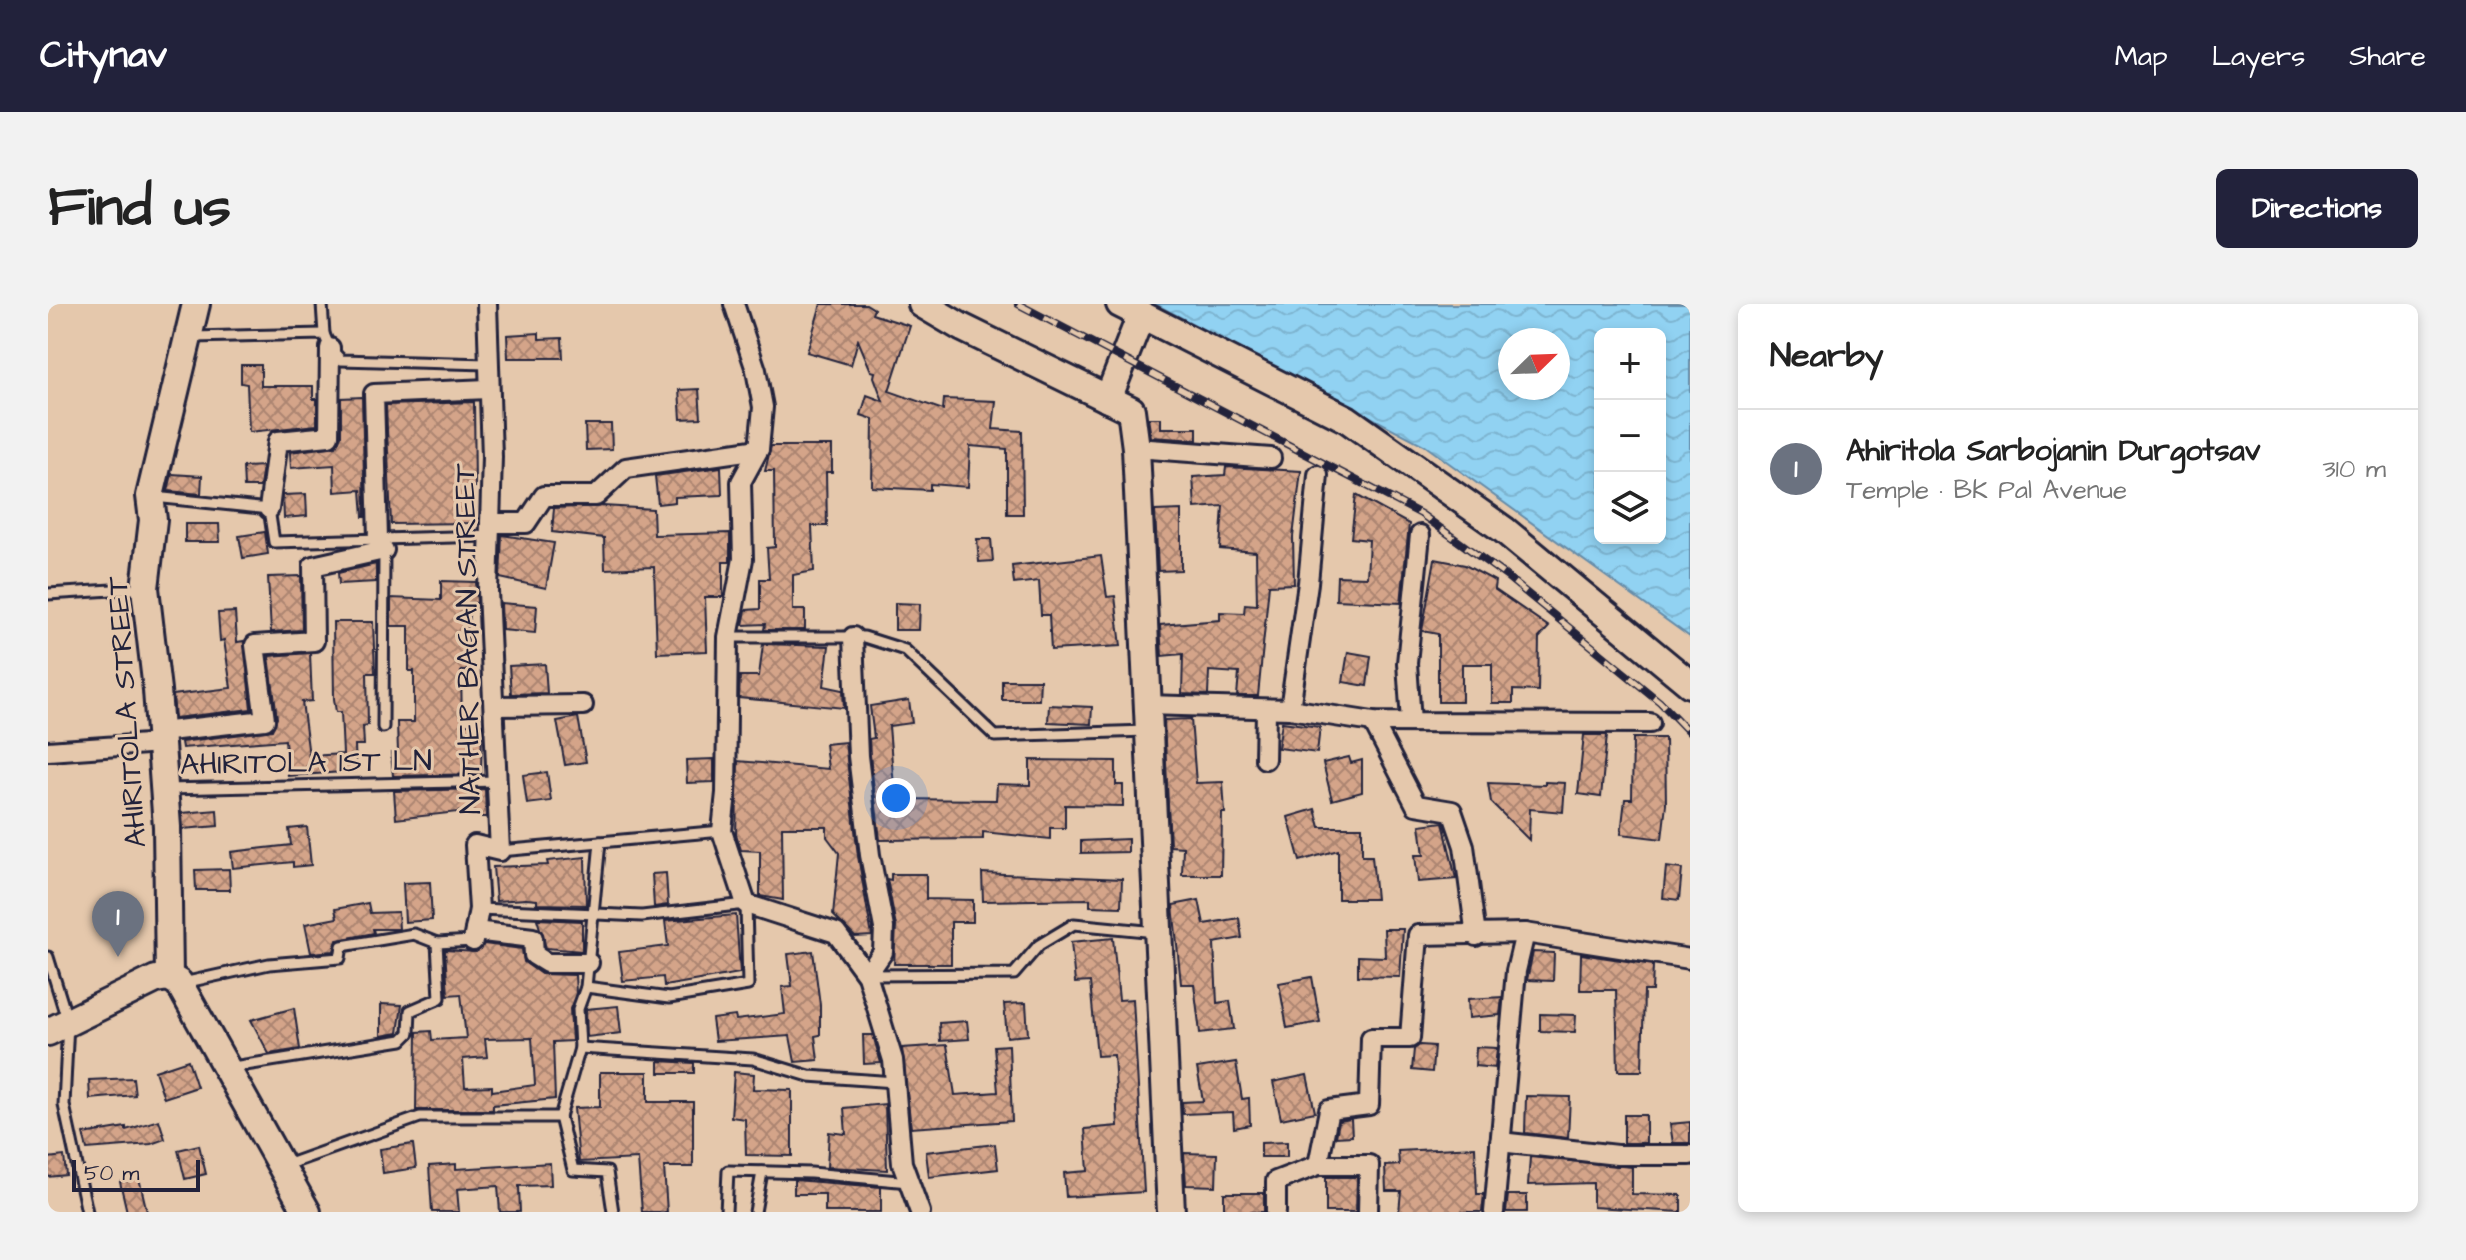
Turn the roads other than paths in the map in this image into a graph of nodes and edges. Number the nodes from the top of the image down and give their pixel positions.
1 (196, 304) edge
2 (322, 304) edge
3 (487, 304) edge
4 (734, 304) edge
5 (922, 304) edge
6 (1130, 310) edge
7 (189, 337) junction
8 (327, 341) junction
9 (487, 364) junction
10 (488, 389) junction
11 (1108, 399) junction
12 (1136, 448) junction
13 (759, 449) junction
14 (1271, 458) dead end
15 (1318, 475) dead end
16 (150, 496) junction
17 (269, 509) junction
18 (489, 529) junction
19 (1420, 535) dead end
20 (382, 543) junction
21 (145, 588) junction
22 (48, 594) edge
23 (728, 637) junction
24 (853, 637) junction
25 (1690, 684) edge
26 (583, 705) dead end
27 (494, 706) junction
28 (1290, 709) junction
29 (1266, 711) junction
30 (1146, 718) junction
31 (1373, 722) junction
32 (1411, 722) junction
33 (1650, 723) dead end
34 (383, 727) dead end
35 (160, 737) junction
36 (48, 751) edge
37 (1265, 759) dead end
38 (498, 781) junction
39 (164, 789) junction
40 (722, 831) junction
41 (600, 842) junction
42 (500, 851) junction
43 (746, 904) junction
44 (479, 909) junction
45 (595, 912) junction
46 (1156, 932) junction
47 (1525, 933) junction
48 (474, 936) junction
49 (1476, 936) junction
50 (437, 943) junction
51 (48, 957) edge
52 (1690, 959) edge
53 (589, 963) junction
54 (867, 975) junction
55 (174, 980) junction
56 (586, 987) junction
57 (58, 1027) edge
58 (580, 1048) junction
59 (233, 1067) dead end
60 (895, 1082) junction
61 (560, 1117) junction
62 (1500, 1142) junction
63 (1690, 1155) edge
64 (1318, 1165) junction
65 (282, 1166) junction
66 (762, 1172) junction
67 (909, 1182) junction
68 (87, 1212) edge
69 (307, 1212) edge
70 (613, 1212) edge
71 (726, 1212) edge
72 (755, 1212) edge
73 (920, 1212) edge
74 (1171, 1212) edge
75 (1276, 1212) edge
76 (1368, 1212) edge
77 (1494, 1212) edge

1 - 7 main road, AHIRITOLA STREET
2 - 8 lane
3 - 9 street, NATHER BAGAN STREET
4 - 13 street
5 - 11 main road
6 - 11 main road
6 - 25 main road
7 - 8 lane
7 - 16 main road, AHIRITOLA STREET
8 - 9 lane
8 - 17 street
9 - 10 street, NATHER BAGAN STREET
10 - 18 street, NATHER BAGAN STREET
10 - 20 street
11 - 12 main road
12 - 14 street
12 - 30 main road
13 - 18 street
13 - 23 street
15 - 28 street
16 - 17 lane
16 - 21 main road, AHIRITOLA STREET
17 - 20 lane
18 - 20 lane
18 - 27 street, NATHER BAGAN STREET
19 - 32 street
20 - 34 lane
20 - 35 street
21 - 22 lane
21 - 35 main road, AHIRITOLA STREET
23 - 24 lane
23 - 40 street
24 - 30 lane
24 - 54 street
26 - 27 street
27 - 38 street, NATHER BAGAN STREET
28 - 29 street
28 - 31 street
29 - 30 street
29 - 37 street
30 - 46 main road
31 - 32 street
31 - 49 street
32 - 33 street
35 - 36 street
35 - 39 main road, AHIRITOLA STREET
38 - 39 lane, AHIRITOLA 1ST LN
38 - 42 street, NATHER BAGAN STREET
39 - 55 main road, AHIRITOLA STREET
40 - 41 lane
40 - 43 street
41 - 42 lane
41 - 45 lane
42 - 44 street, NATHER BAGAN STREET
43 - 45 lane
43 - 54 street
43 - 56 lane
44 - 45 lane
44 - 48 street, NATHER BAGAN STREET
45 - 53 lane
46 - 54 lane
46 - 74 main road
47 - 49 street
47 - 52 street
47 - 62 street
48 - 50 lane
48 - 53 street
49 - 64 street
50 - 55 lane
50 - 59 lane
51 - 57 lane
53 - 56 lane
54 - 60 street
55 - 57 main road
55 - 65 main road
56 - 58 lane
57 - 68 lane
58 - 60 lane
58 - 61 lane
60 - 67 street
61 - 65 lane
61 - 70 lane
62 - 63 street
62 - 77 street
64 - 75 street
64 - 76 street
65 - 69 main road
66 - 67 lane
66 - 71 lane
66 - 72 lane
67 - 73 street

